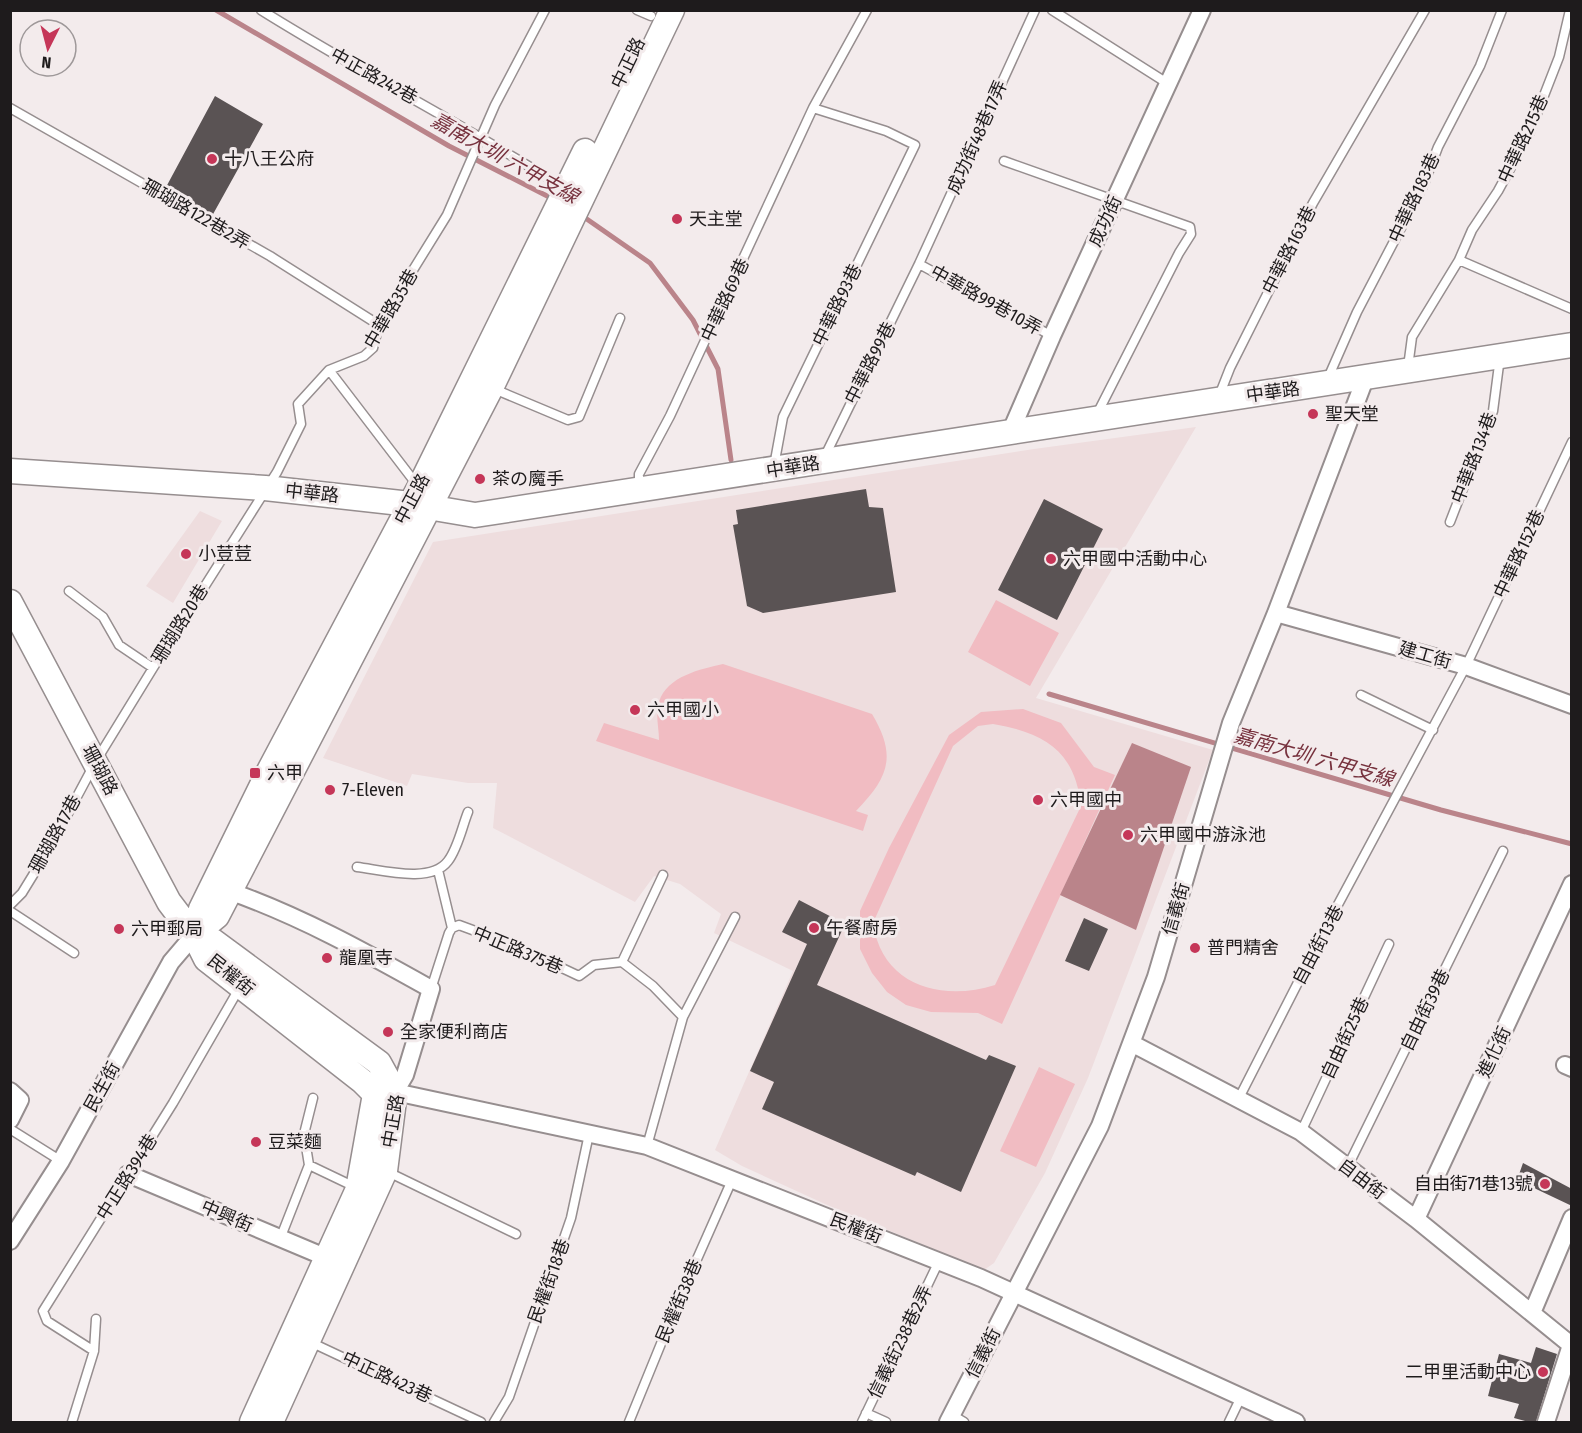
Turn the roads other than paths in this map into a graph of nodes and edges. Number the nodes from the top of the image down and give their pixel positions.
1 (261, 10) edge
2 (545, 10) edge
3 (867, 10) edge
4 (1035, 10) edge
5 (1052, 10) edge
6 (1202, 10) edge
7 (1425, 10) edge
8 (1502, 10) edge
9 (1570, 10) edge
10 (653, 12) edge
11 (1167, 83) junction
12 (10, 108) edge
13 (813, 108) junction
14 (483, 136) junction
15 (1004, 161) dead end
16 (573, 193) junction
17 (1116, 199) junction
18 (1459, 260) junction
19 (920, 264) junction
20 (1572, 309) edge
21 (620, 318) dead end
22 (379, 325) junction
23 (1052, 336) junction
24 (1572, 345) edge
25 (1500, 357) junction
26 (330, 370) junction
27 (1407, 370) junction
28 (1365, 378) junction
29 (1325, 384) junction
30 (490, 388) junction
31 (1218, 400) junction
32 (1095, 419) junction
33 (1010, 432) junction
34 (1572, 442) edge
35 (822, 463) junction
36 (773, 470) junction
37 (10, 471) edge
38 (264, 488) junction
39 (639, 491) junction
40 (419, 499) junction
41 (1450, 522) dead end
42 (69, 591) dead end
43 (10, 602) edge
44 (1276, 613) junction
45 (1466, 666) junction
46 (153, 668) junction
47 (1361, 695) dead end
48 (1572, 705) edge
49 (1433, 730) junction
50 (96, 761) junction
51 (468, 812) dead end
52 (1503, 851) dead end
53 (357, 867) dead end
54 (438, 870) junction
55 (663, 875) dead end
56 (1572, 884) edge
57 (229, 891) junction
58 (10, 905) edge
59 (10, 911) edge
60 (735, 917) dead end
61 (452, 927) junction
62 (194, 934) junction
63 (1389, 944) dead end
64 (75, 953) dead end
65 (622, 962) junction
66 (241, 984) junction
67 (431, 989) junction
68 (683, 1017) junction
69 (1133, 1044) junction
70 (10, 1091) edge
71 (385, 1093) junction
72 (313, 1098) dead end
73 (1239, 1098) junction
74 (10, 1120) edge
75 (10, 1129) edge
76 (1300, 1132) junction
77 (589, 1134) junction
78 (647, 1146) junction
79 (61, 1161) junction
80 (309, 1165) junction
81 (1347, 1168) junction
82 (385, 1171) junction
83 (128, 1174) junction
84 (732, 1180) junction
85 (358, 1189) junction
86 (1572, 1218) edge
87 (1416, 1219) junction
88 (516, 1234) dead end
89 (280, 1239) junction
90 (10, 1241) edge
91 (326, 1257) junction
92 (939, 1261) junction
93 (1014, 1293) junction
94 (1532, 1313) junction
95 (96, 1319) dead end
96 (300, 1338) junction
97 (1571, 1343) edge
98 (94, 1351) junction
99 (1241, 1397) junction
100 (866, 1413) junction
101 (955, 1420) edge
102 (72, 1422) edge
103 (252, 1422) edge
104 (271, 1422) edge
105 (481, 1422) edge
106 (494, 1422) edge
107 (629, 1422) edge
108 (861, 1422) edge
109 (886, 1422) edge
110 (1229, 1422) edge
111 (1296, 1422) edge
112 (1546, 1422) edge

1 - 14 lane, 中正路242巷
2 - 14 lane, 中華路35巷
3 - 13 lane, 中華路69巷
4 - 19 lane, 成功街48巷17弄
5 - 11 lane
6 - 11 street, 成功街
7 - 31 lane, 中華路163巷
8 - 29 lane, 中華路183巷
9 - 18 lane, 中華路215巷
10 - 16 main road, 中正路
11 - 17 street, 成功街
12 - 22 lane, 珊瑚路122巷2弄
13 - 36 lane, 中華路93巷
13 - 39 lane, 中華路69巷
14 - 16 lane, 中正路242巷
14 - 22 lane, 中華路35巷
15 - 17 lane
16 - 30 main road, 中正路
16 - 40 main road, 中正路
17 - 23 street, 成功街
17 - 32 lane
18 - 20 lane
18 - 27 lane, 中華路215巷
19 - 23 lane, 中華路99巷10弄
19 - 35 lane, 中華路99巷
21 - 30 lane
22 - 26 lane, 中華路35巷
23 - 33 street, 成功街
24 - 25 main road, 中華路
25 - 27 main road, 中華路
25 - 41 lane, 中華路134巷
26 - 38 lane, 中華路35巷
26 - 40 lane
27 - 28 main road, 中華路
28 - 29 main road, 中華路
28 - 44 street, 信義街
29 - 31 main road, 中華路
30 - 40 main road, 中正路
31 - 32 main road, 中華路
32 - 33 main road, 中華路
33 - 35 main road, 中華路
34 - 45 lane, 中華路152巷
35 - 36 main road, 中華路
36 - 39 main road, 中華路
37 - 38 main road, 中華路
38 - 40 main road, 中華路
38 - 46 lane, 珊瑚路20巷
39 - 40 main road, 中華路
40 - 57 main road, 中正路
40 - 62 main road, 中正路
42 - 46 lane
43 - 50 main road, 珊瑚路
44 - 45 street, 建工街
44 - 69 street, 信義街
45 - 48 street, 建工街
45 - 49 lane, 中華路152巷
46 - 50 lane, 珊瑚路20巷
47 - 49 lane
49 - 73 lane, 自由街13巷
50 - 58 lane, 珊瑚路17巷
50 - 62 main road, 珊瑚路
51 - 54 lane
52 - 81 lane, 自由街39巷
53 - 54 lane
54 - 61 lane
55 - 65 lane
56 - 87 street, 進化街
57 - 62 main road, 中正路
57 - 67 street
59 - 64 lane
60 - 68 lane
61 - 65 lane, 中正路375巷
61 - 67 lane, 中正路375巷
62 - 66 main road, 民權街
62 - 71 main road, 民權街
62 - 79 street, 民生街
63 - 76 lane, 自由街25巷
65 - 68 lane
66 - 71 main road, 民權街
66 - 83 lane, 中正路394巷
67 - 71 street, 中正路
68 - 78 lane
69 - 73 street, 自由街
69 - 93 street, 信義街
70 - 74 street
71 - 77 street, 民權街
71 - 82 main road, 中正路
71 - 85 main road, 中正路
72 - 80 lane
73 - 76 street, 自由街
75 - 79 lane
76 - 81 street, 自由街
77 - 78 street, 民權街
77 - 106 lane, 民權街18巷
78 - 84 street, 民權街
79 - 90 street, 民生街
80 - 85 lane
80 - 89 lane
81 - 87 street, 自由街
82 - 88 lane
82 - 96 main road, 中正路
83 - 89 street, 中興街
83 - 98 lane, 中正路394巷
84 - 92 street, 民權街
84 - 107 lane, 民權街38巷
85 - 91 main road, 中正路
86 - 94 street
87 - 94 street, 自由街
89 - 91 street, 中興街
91 - 96 main road, 中正路
92 - 93 street, 民權街
92 - 100 lane, 信義街238巷2弄
93 - 99 street, 民權街
93 - 101 street, 信義街
94 - 97 street, 自由街
95 - 98 lane
96 - 103 main road, 中正路
96 - 104 main road, 中正路
96 - 105 lane, 中正路423巷
97 - 112 street
98 - 102 lane
99 - 110 lane
99 - 111 street, 民權街
100 - 108 lane, 信義街238巷2弄
100 - 109 lane

